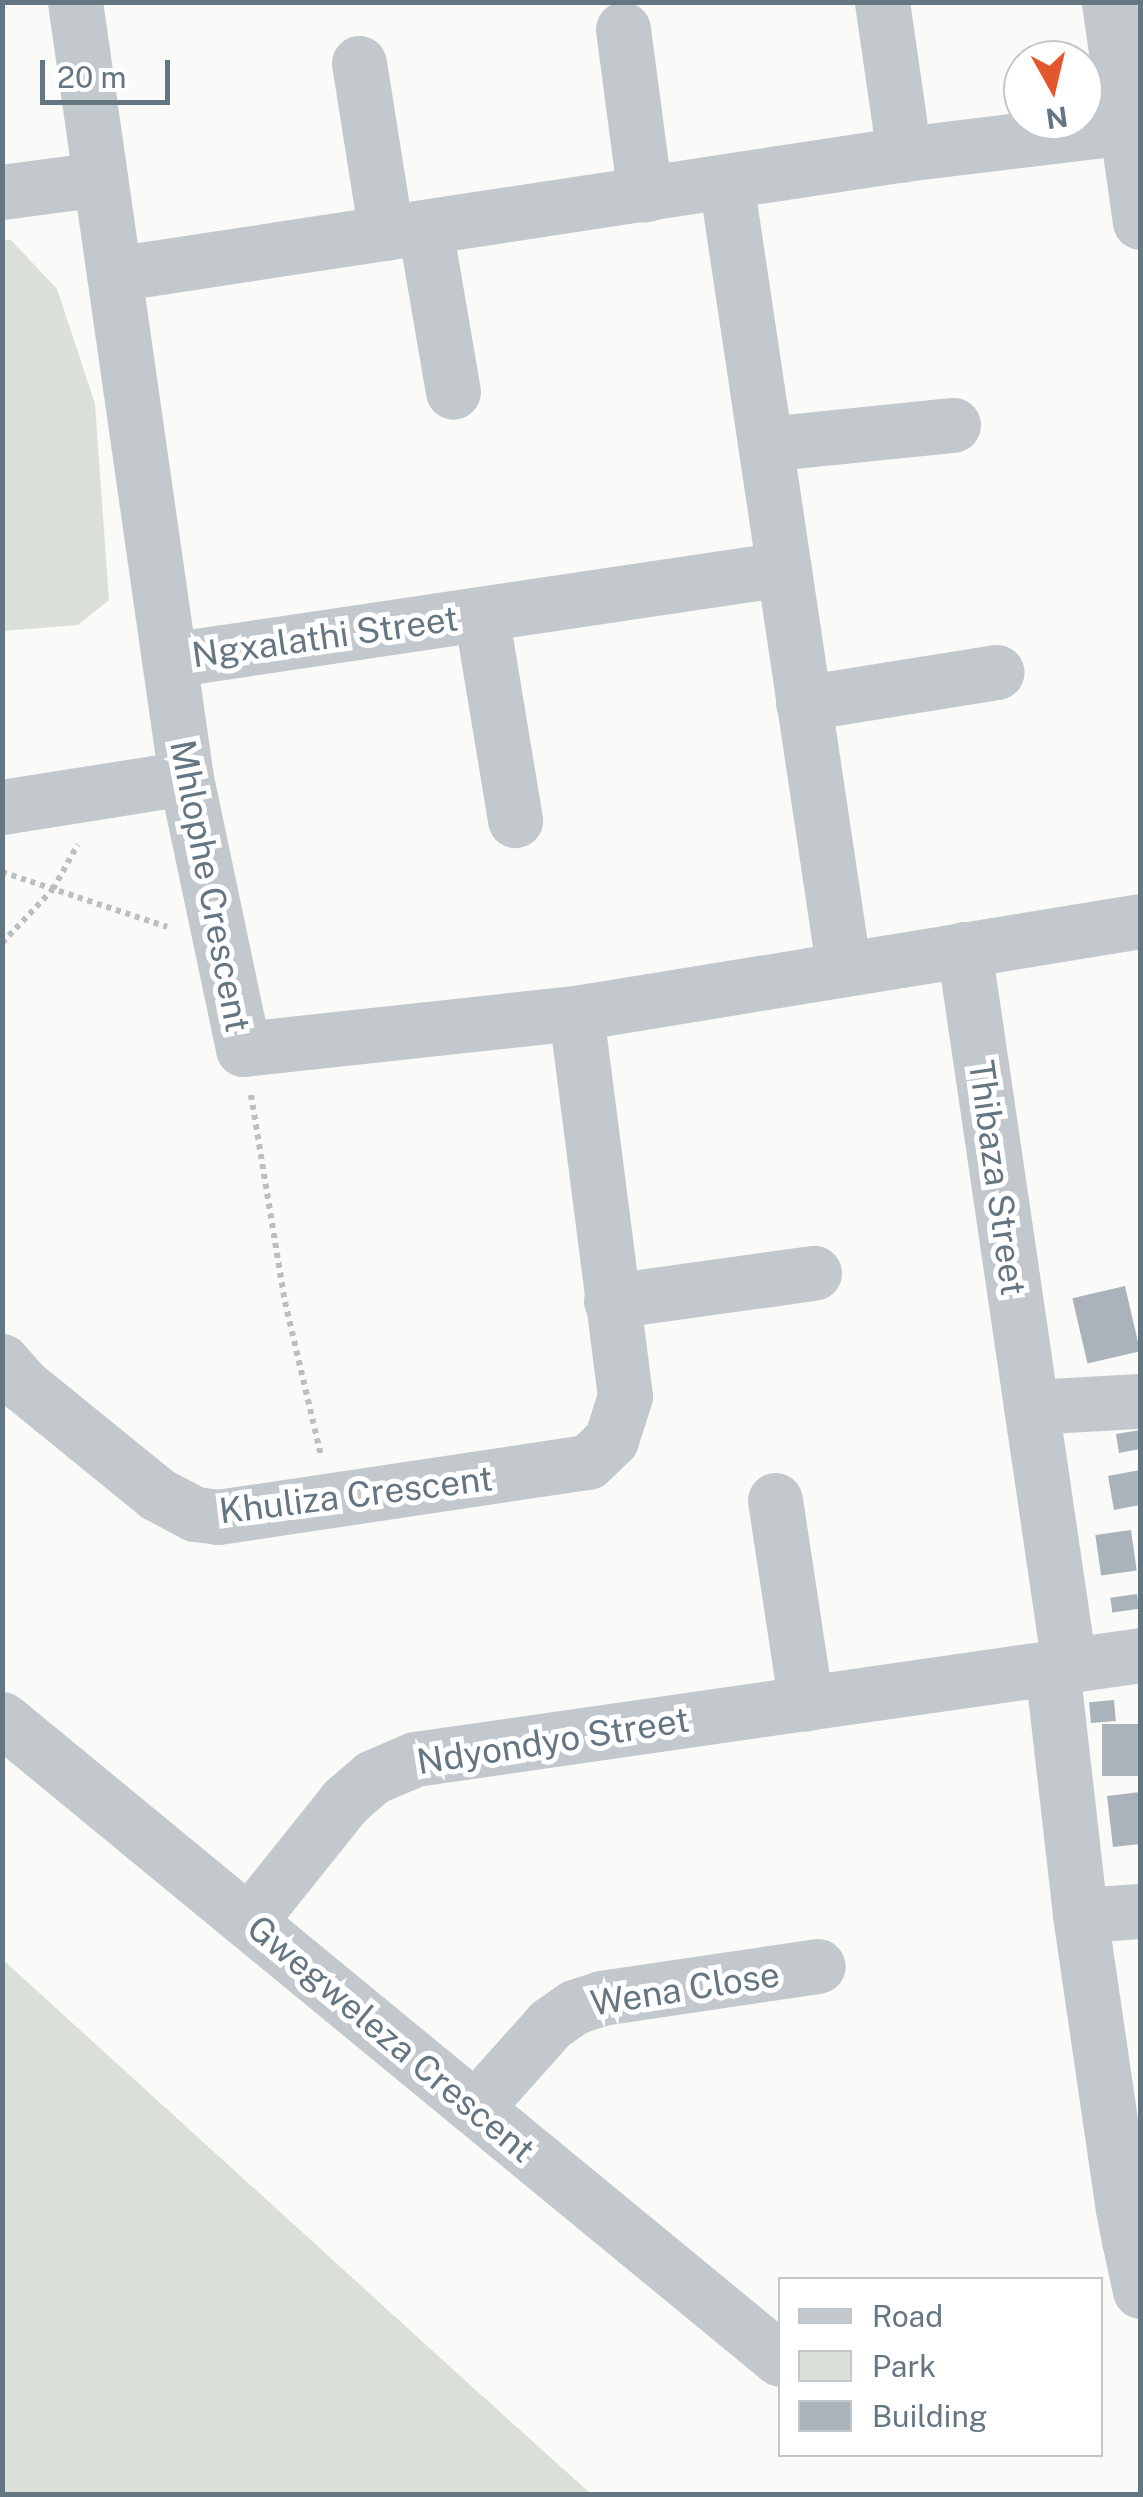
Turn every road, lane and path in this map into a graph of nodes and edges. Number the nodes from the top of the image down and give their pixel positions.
1 (74, 2) edge
2 (882, 2) edge
3 (1109, 2) edge
4 (623, 29) dead end
5 (359, 63) dead end
6 (1128, 127) junction
7 (904, 154) junction
8 (100, 179) junction
9 (726, 182) junction
10 (2, 192) edge
11 (645, 194) junction
12 (1140, 222) edge
13 (405, 230) junction
14 (114, 274) junction
15 (453, 392) dead end
16 (953, 424) dead end
17 (765, 444) junction
18 (783, 569) junction
19 (480, 614) junction
20 (169, 660) junction
21 (997, 672) dead end
22 (804, 703) junction
23 (186, 778) junction
24 (108, 790) junction
25 (2, 807) edge
26 (515, 820) dead end
27 (2, 872) edge
28 (53, 889) junction
29 (1140, 921) edge
30 (2, 943) edge
31 (219, 945) junction
32 (964, 949) junction
33 (843, 966) junction
34 (576, 1013) junction
35 (243, 1049) junction
36 (814, 1273) dead end
37 (611, 1300) junction
38 (2, 1361) edge
39 (1140, 1401) edge
40 (1031, 1408) junction
41 (775, 1500) dead end
42 (330, 1501) junction
43 (1140, 1655) edge
44 (1060, 1666) junction
45 (806, 1704) junction
46 (2, 1719) edge
47 (1140, 1911) edge
48 (1080, 1915) junction
49 (250, 1921) junction
50 (818, 1966) dead end
51 (475, 2108) junction
52 (1137, 2256) edge
53 (778, 2357) edge

1 - 8 street, Mhlophe Crescent
2 - 7 street
3 - 6 street
4 - 11 street
5 - 13 street
6 - 7 street
6 - 12 street
7 - 9 street
8 - 10 street
8 - 14 street, Mhlophe Crescent
9 - 11 street
9 - 17 street
11 - 13 street
13 - 14 street
13 - 15 street
14 - 20 street, Mhlophe Crescent
16 - 17 street
17 - 18 street
18 - 19 street, Ngxalathi Street
18 - 22 street
19 - 20 street, Ngxalathi Street
19 - 26 street, Ngxalathi Street
20 - 23 street, Mhlophe Crescent
21 - 22 street
22 - 33 street
23 - 24 street
23 - 31 street, Mhlophe Crescent
24 - 25 street
24 - 28 path
27 - 28 path
28 - 30 path
28 - 31 path
29 - 32 street, Mhlophe Crescent
31 - 35 street, Mhlophe Crescent
32 - 33 street, Mhlophe Crescent
32 - 40 street, Thibaza Street
33 - 34 street, Mhlophe Crescent
34 - 35 street, Mhlophe Crescent
34 - 37 street, Khuliza Crescent
35 - 42 path
36 - 37 street
37 - 42 street, Khuliza Crescent
38 - 42 street, Khuliza Crescent
39 - 40 street
40 - 44 street, Thibaza Street
41 - 45 street
43 - 44 street, Ndyondyo Street
44 - 45 street, Ndyondyo Street
44 - 48 street, Thibaza Street
45 - 49 street, Ndyondyo Street
46 - 49 street, Gwegweleza Crescent
47 - 48 street
48 - 52 street, Thibaza Street
49 - 51 street, Gwegweleza Crescent
50 - 51 street, Wena Close
51 - 53 street, Gwegweleza Crescent

